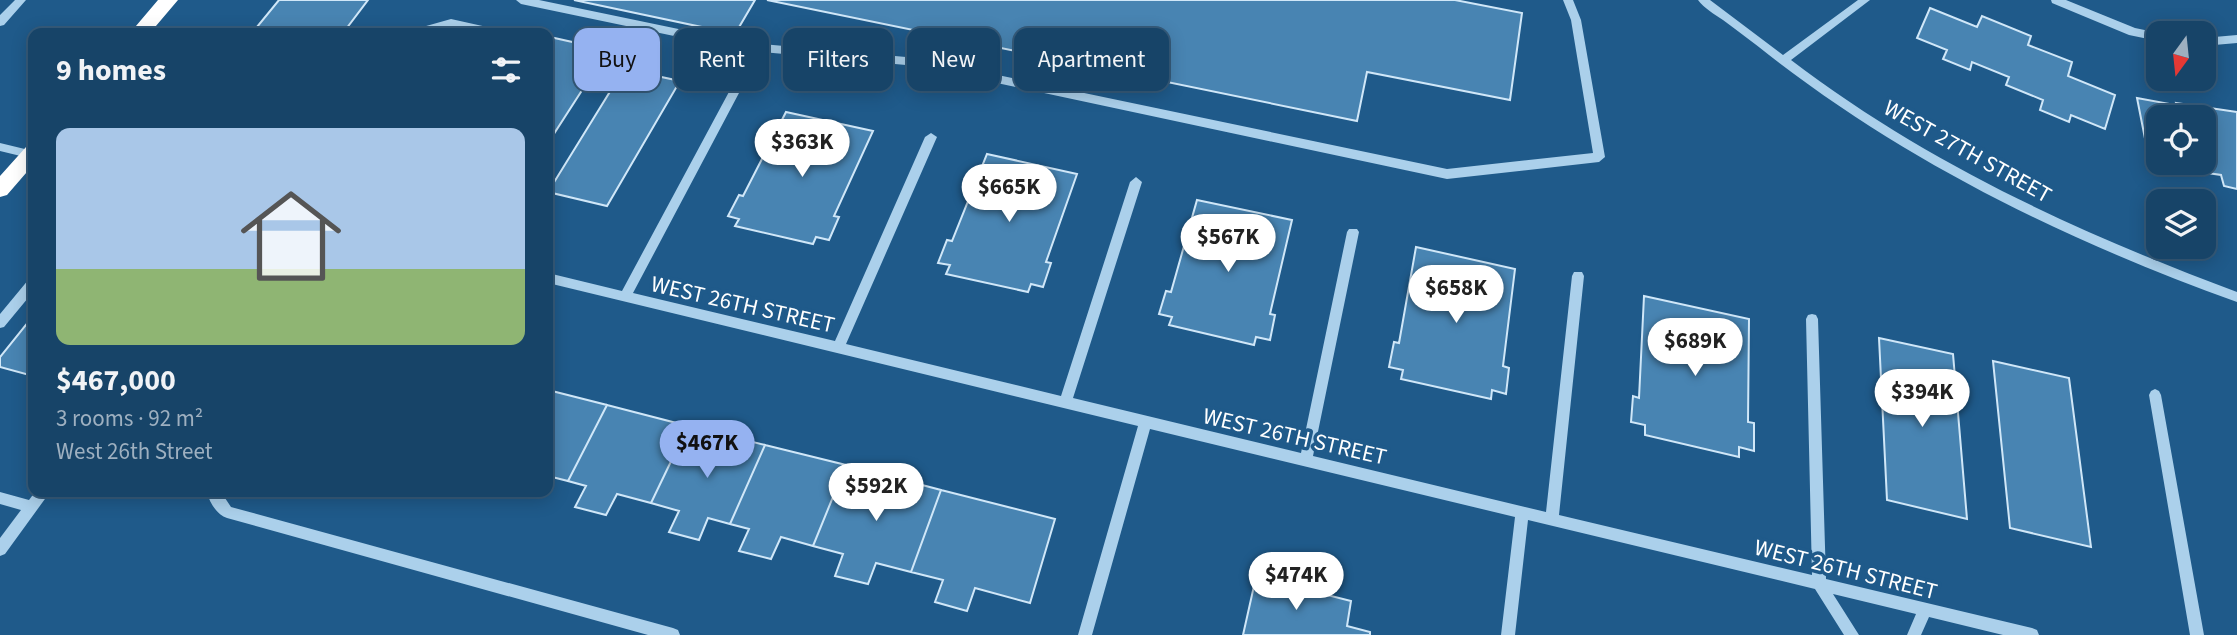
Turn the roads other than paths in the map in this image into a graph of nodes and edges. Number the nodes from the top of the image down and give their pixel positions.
1 (21, 0) edge
2 (169, 0) edge
3 (521, 0) edge
4 (1568, 0) edge
5 (1703, 0) edge
6 (1865, 0) edge
7 (2056, 0) edge
8 (0, 22) edge
9 (144, 28) edge
10 (434, 28) edge
11 (474, 28) edge
12 (2146, 35) edge
13 (2237, 39) edge
14 (2216, 41) edge
15 (1782, 61) junction
16 (734, 93) dead end
17 (931, 137) dead end
18 (0, 147) edge
19 (28, 153) edge
20 (28, 158) edge
21 (1136, 182) dead end
22 (0, 189) edge
23 (1353, 232) dead end
24 (1578, 276) dead end
25 (553, 279) edge
26 (28, 290) edge
27 (625, 297) junction
28 (2237, 298) edge
29 (1812, 319) dead end
30 (0, 323) edge
31 (838, 348) junction
32 (2155, 395) dead end
33 (1065, 403) junction
34 (1145, 422) junction
35 (1306, 460) junction
36 (39, 497) edge
37 (215, 497) edge
38 (0, 498) edge
39 (32, 507) junction
40 (1522, 512) junction
41 (1552, 520) junction
42 (0, 549) edge
43 (1819, 584) junction
44 (1925, 609) junction
45 (673, 635) edge
46 (1085, 635) edge
47 (1508, 635) edge
48 (1852, 635) edge
49 (1914, 635) edge
50 (2032, 635) edge
51 (2197, 635) edge

1 - 8 street
2 - 9 highway
3 - 4 street
5 - 15 street, WEST 27TH STREET
6 - 15 street
7 - 12 street
10 - 11 street
13 - 14 street
15 - 28 street, WEST 27TH STREET
16 - 27 street
17 - 31 street
18 - 19 street
20 - 22 highway
21 - 33 street
23 - 35 street
24 - 41 street
25 - 27 street, WEST 26TH STREET
26 - 30 street
27 - 31 street, WEST 26TH STREET
29 - 43 street
31 - 33 street, WEST 26TH STREET
32 - 51 street
33 - 34 street, WEST 26TH STREET
34 - 35 street, WEST 26TH STREET
34 - 46 street
35 - 40 street, WEST 26TH STREET
36 - 39 street
37 - 45 street
38 - 39 street
39 - 42 street
40 - 41 street, WEST 26TH STREET
40 - 47 street
41 - 43 street, WEST 26TH STREET
43 - 44 street, WEST 26TH STREET
43 - 48 street
44 - 49 street
44 - 50 street, WEST 26TH STREET

